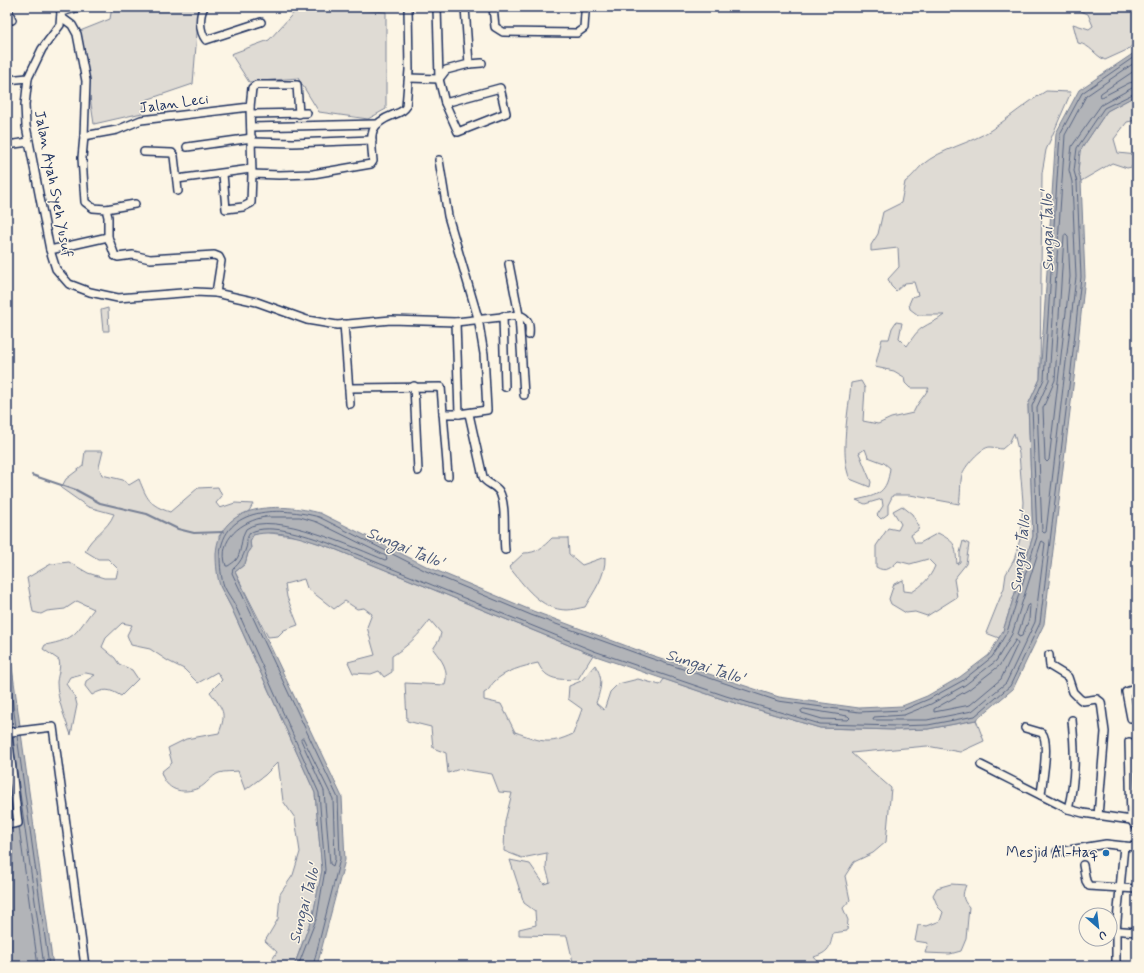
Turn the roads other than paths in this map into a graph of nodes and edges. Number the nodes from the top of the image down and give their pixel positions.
1 (7, 7) edge
2 (80, 7) edge
3 (204, 7) edge
4 (408, 7) edge
5 (437, 7) edge
6 (465, 7) edge
7 (493, 7) edge
8 (60, 12) edge
9 (585, 14) dead end
10 (12, 20) dead end
11 (261, 22) dead end
12 (482, 63) dead end
13 (470, 64) junction
14 (28, 78) junction
15 (408, 78) junction
16 (439, 79) junction
17 (7, 80) edge
18 (445, 103) junction
19 (250, 110) junction
20 (299, 114) junction
21 (308, 114) dead end
22 (376, 124) junction
23 (251, 127) junction
24 (84, 136) junction
25 (252, 140) junction
26 (372, 140) junction
27 (29, 142) junction
28 (7, 145) edge
29 (186, 147) dead end
30 (144, 152) dead end
31 (439, 160) dead end
32 (252, 172) junction
33 (223, 174) junction
34 (177, 179) junction
35 (178, 191) dead end
36 (135, 204) dead end
37 (106, 209) junction
38 (108, 237) junction
39 (50, 250) junction
40 (509, 264) dead end
41 (216, 293) junction
42 (519, 315) junction
43 (503, 316) junction
44 (478, 318) junction
45 (456, 322) junction
46 (344, 324) junction
47 (529, 335) dead end
48 (414, 386) junction
49 (505, 387) dead end
50 (349, 388) junction
51 (524, 396) dead end
52 (350, 404) dead end
53 (443, 414) junction
54 (459, 414) junction
55 (469, 414) junction
56 (418, 472) dead end
57 (448, 476) dead end
58 (505, 550) dead end
59 (1049, 655) dead end
60 (1137, 688) edge
61 (1131, 718) dead end
62 (1072, 720) dead end
63 (1025, 728) dead end
64 (1129, 742) dead end
65 (981, 765) dead end
66 (1041, 794) junction
67 (1068, 809) junction
68 (1098, 816) junction
69 (1131, 820) junction
70 (7, 825) edge
71 (1137, 828) edge
72 (1124, 846) junction
73 (1137, 847) edge
74 (1057, 852) dead end
75 (1083, 865) dead end
76 (1120, 888) junction
77 (1137, 889) edge
78 (1117, 907) edge
79 (1118, 930) edge
80 (1137, 932) edge
81 (1114, 947) edge
82 (85, 966) edge
83 (1116, 966) edge

1 - 10 street
2 - 8 street
3 - 11 street
4 - 15 street
5 - 16 street
6 - 13 street
7 - 9 street
8 - 14 street, Jalan Ayah Syeh Yusuf
8 - 24 street, Jalan Ayah Syeh Yusuf
12 - 13 street
13 - 16 street
14 - 17 street
14 - 27 street, Jalan Ayah Syeh Yusuf
15 - 16 street
15 - 22 street
16 - 18 street
18 - 18 street
19 - 20 street, Jalan Leci
19 - 20 street
19 - 23 street
19 - 24 street, Jalan Leci
20 - 21 street, Jalan Leci
22 - 23 street
22 - 26 street
23 - 25 street
24 - 37 street, Jalan Ayah Syeh Yusuf
25 - 26 street
25 - 29 street
25 - 32 street
26 - 32 street
27 - 28 street
27 - 39 street, Jalan Ayah Syeh Yusuf
30 - 34 street
31 - 44 street
32 - 33 street
32 - 33 street
33 - 34 street
34 - 35 street
36 - 37 street
37 - 38 street
38 - 39 street
38 - 41 street
39 - 41 street, Jalan Ayah Syeh Yusuf
40 - 42 street
41 - 46 street, Jalan Ayah Syeh Yusuf
42 - 43 street, Jalan Ayah Syeh Yusuf
42 - 47 street
42 - 51 street
43 - 44 street, Jalan Ayah Syeh Yusuf
43 - 49 street
44 - 45 street, Jalan Ayah Syeh Yusuf
44 - 55 street
45 - 46 street, Jalan Ayah Syeh Yusuf
45 - 54 street
46 - 50 street
48 - 50 street
48 - 53 street
48 - 56 street
50 - 52 street
53 - 54 street
53 - 57 street
54 - 55 street
55 - 58 street
59 - 68 street
60 - 61 street
62 - 67 street
63 - 66 street
64 - 69 street
65 - 66 street
66 - 67 street
67 - 68 street
68 - 69 street
69 - 71 street
70 - 82 street
72 - 73 street
72 - 74 street
72 - 76 street
75 - 76 street
76 - 77 street
76 - 78 street
79 - 80 street
81 - 83 street

